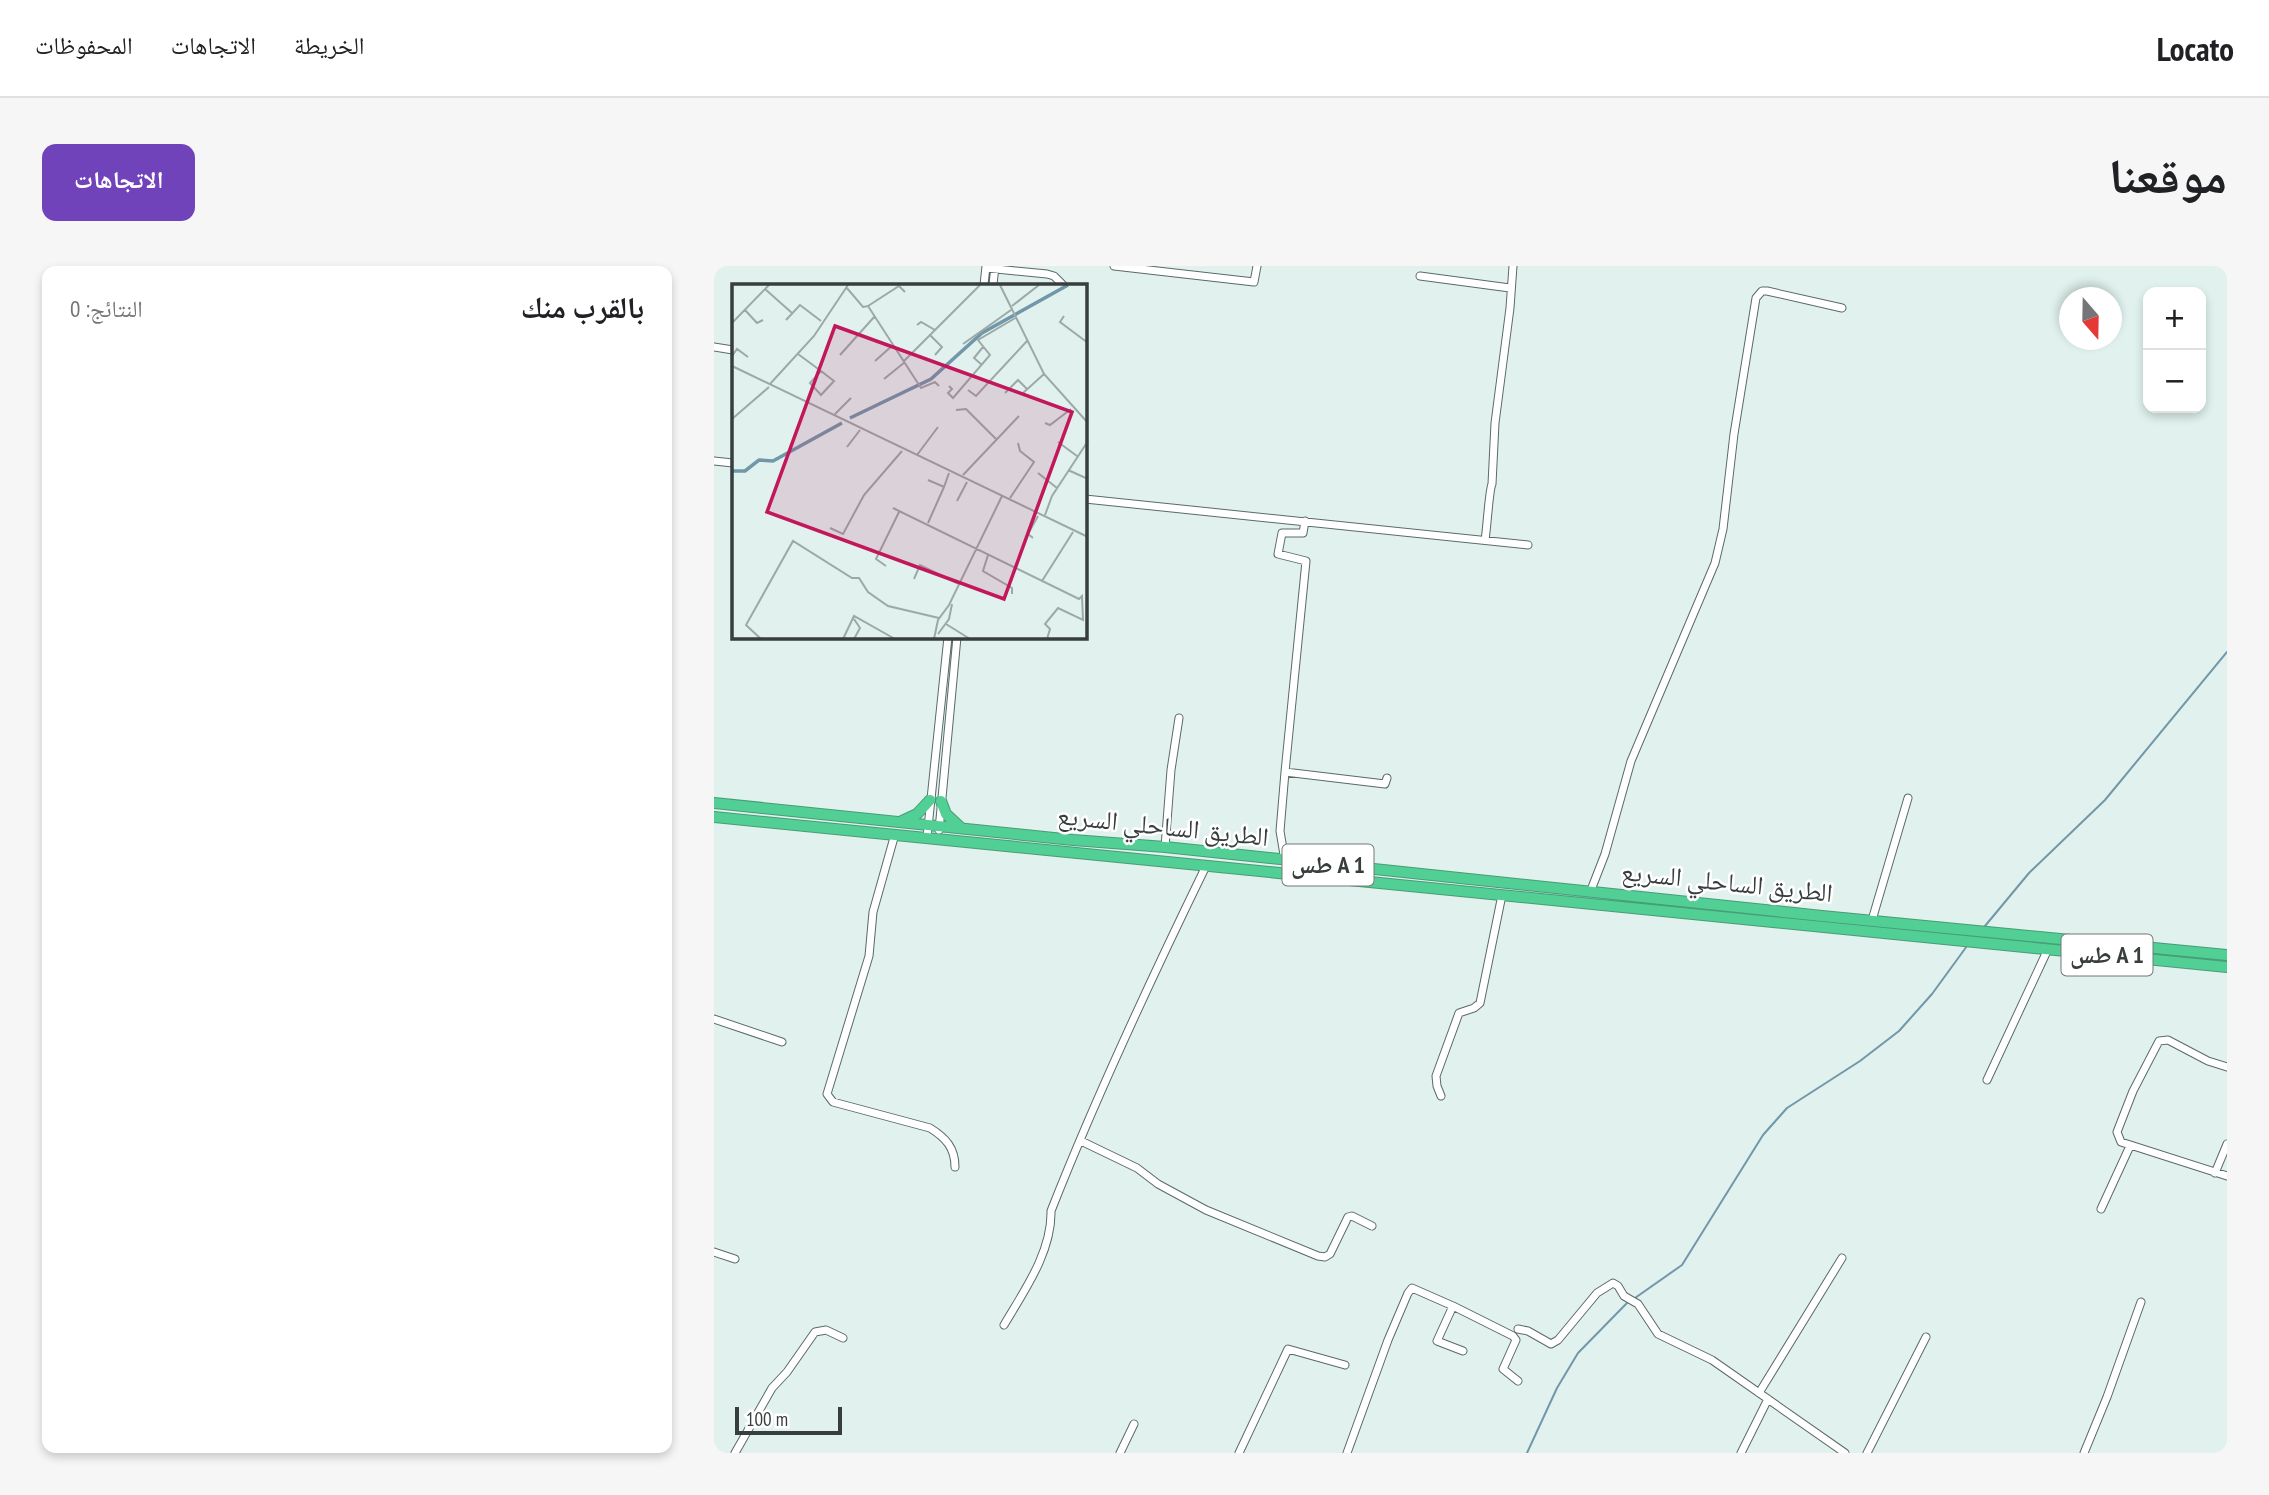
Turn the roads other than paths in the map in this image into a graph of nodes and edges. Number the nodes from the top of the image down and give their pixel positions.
1 (1114, 266) edge
2 (1257, 266) edge
3 (1513, 266) edge
4 (990, 267) edge
5 (1420, 276) dead end
6 (984, 284) edge
7 (1062, 284) edge
8 (1510, 288) junction
9 (1842, 308) dead end
10 (714, 347) edge
11 (732, 349) edge
12 (714, 461) edge
13 (732, 463) edge
14 (1087, 499) edge
15 (1305, 521) junction
16 (1485, 540) junction
17 (1528, 545) dead end
18 (948, 639) edge
19 (957, 639) edge
20 (1179, 718) dead end
21 (939, 723) junction
22 (948, 725) junction
23 (1285, 772) junction
24 (1387, 778) dead end
25 (1908, 798) dead end
26 (935, 801) junction
27 (714, 803) edge
28 (714, 817) edge
29 (899, 821) junction
30 (934, 825) junction
31 (961, 828) junction
32 (895, 834) junction
33 (933, 838) junction
34 (1165, 846) junction
35 (1285, 861) junction
36 (1206, 866) junction
37 (1591, 890) junction
38 (1502, 895) junction
39 (1872, 920) junction
40 (1940, 932) junction
41 (1988, 938) junction
42 (2048, 949) junction
43 (2227, 955) edge
44 (2227, 967) edge
45 (714, 1019) edge
46 (782, 1042) dead end
47 (2227, 1067) edge
48 (1987, 1080) dead end
49 (1441, 1096) dead end
50 (1081, 1141) junction
51 (2227, 1144) edge
52 (2130, 1146) junction
53 (956, 1167) dead end
54 (2215, 1173) junction
55 (2227, 1177) edge
56 (2101, 1209) dead end
57 (1372, 1226) dead end
58 (714, 1252) edge
59 (1842, 1258) dead end
60 (735, 1259) dead end
61 (2141, 1302) dead end
62 (1453, 1306) junction
63 (1004, 1325) dead end
64 (1518, 1329) dead end
65 (1926, 1337) dead end
66 (843, 1338) dead end
67 (1463, 1351) dead end
68 (1345, 1365) dead end
69 (1518, 1381) dead end
70 (1759, 1393) junction
71 (1768, 1399) junction
72 (1134, 1424) dead end
73 (735, 1453) edge
74 (1120, 1453) edge
75 (1239, 1453) edge
76 (1347, 1453) edge
77 (1741, 1453) edge
78 (1845, 1453) edge
79 (1867, 1453) edge
80 (2084, 1453) edge

1 - 2 street
3 - 8 street
4 - 6 street
4 - 7 street
5 - 8 street
8 - 16 street
9 - 37 street
10 - 11 street
12 - 13 street
14 - 15 street
15 - 16 street
15 - 23 street
16 - 17 street
18 - 21 street
19 - 22 street
20 - 34 street
21 - 22 street
21 - 26 street
22 - 26 street
23 - 24 street
23 - 35 street
25 - 39 street
26 - 29 highway
26 - 30 street
26 - 31 highway
27 - 29 highway, الطريق الساحلي السريع / طس A 1
28 - 32 highway, الطريق الساحلي السريع / طس A 1
29 - 30 highway, الطريق الساحلي السريع / طس A 1
30 - 31 highway, الطريق الساحلي السريع / طس A 1
30 - 33 street
31 - 34 highway, الطريق الساحلي السريع / طس A 1
32 - 33 highway, الطريق الساحلي السريع / طس A 1
32 - 53 street
33 - 36 highway, الطريق الساحلي السريع / طس A 1
34 - 35 highway, الطريق الساحلي السريع / طس A 1
35 - 37 highway, الطريق الساحلي السريع / طس A 1
36 - 38 highway, الطريق الساحلي السريع / طس A 1
36 - 50 street
37 - 39 highway, الطريق الساحلي السريع / طس A 1
38 - 40 highway, الطريق الساحلي السريع / طس A 1
38 - 49 street
39 - 40 highway, الطريق الساحلي السريع / طس A 1
40 - 41 highway
41 - 42 highway, طس A 1
41 - 43 highway, طس A 1
42 - 44 highway, طس A 1
42 - 48 street
45 - 46 street
47 - 52 street
50 - 57 street
50 - 63 street
51 - 54 street
52 - 54 street
52 - 56 street
54 - 55 street
58 - 60 street
59 - 70 street
61 - 80 street
62 - 67 street
62 - 69 street
62 - 76 street
64 - 70 street
65 - 79 street
66 - 73 street
68 - 75 street
70 - 71 street
71 - 77 street
71 - 78 street
72 - 74 street

